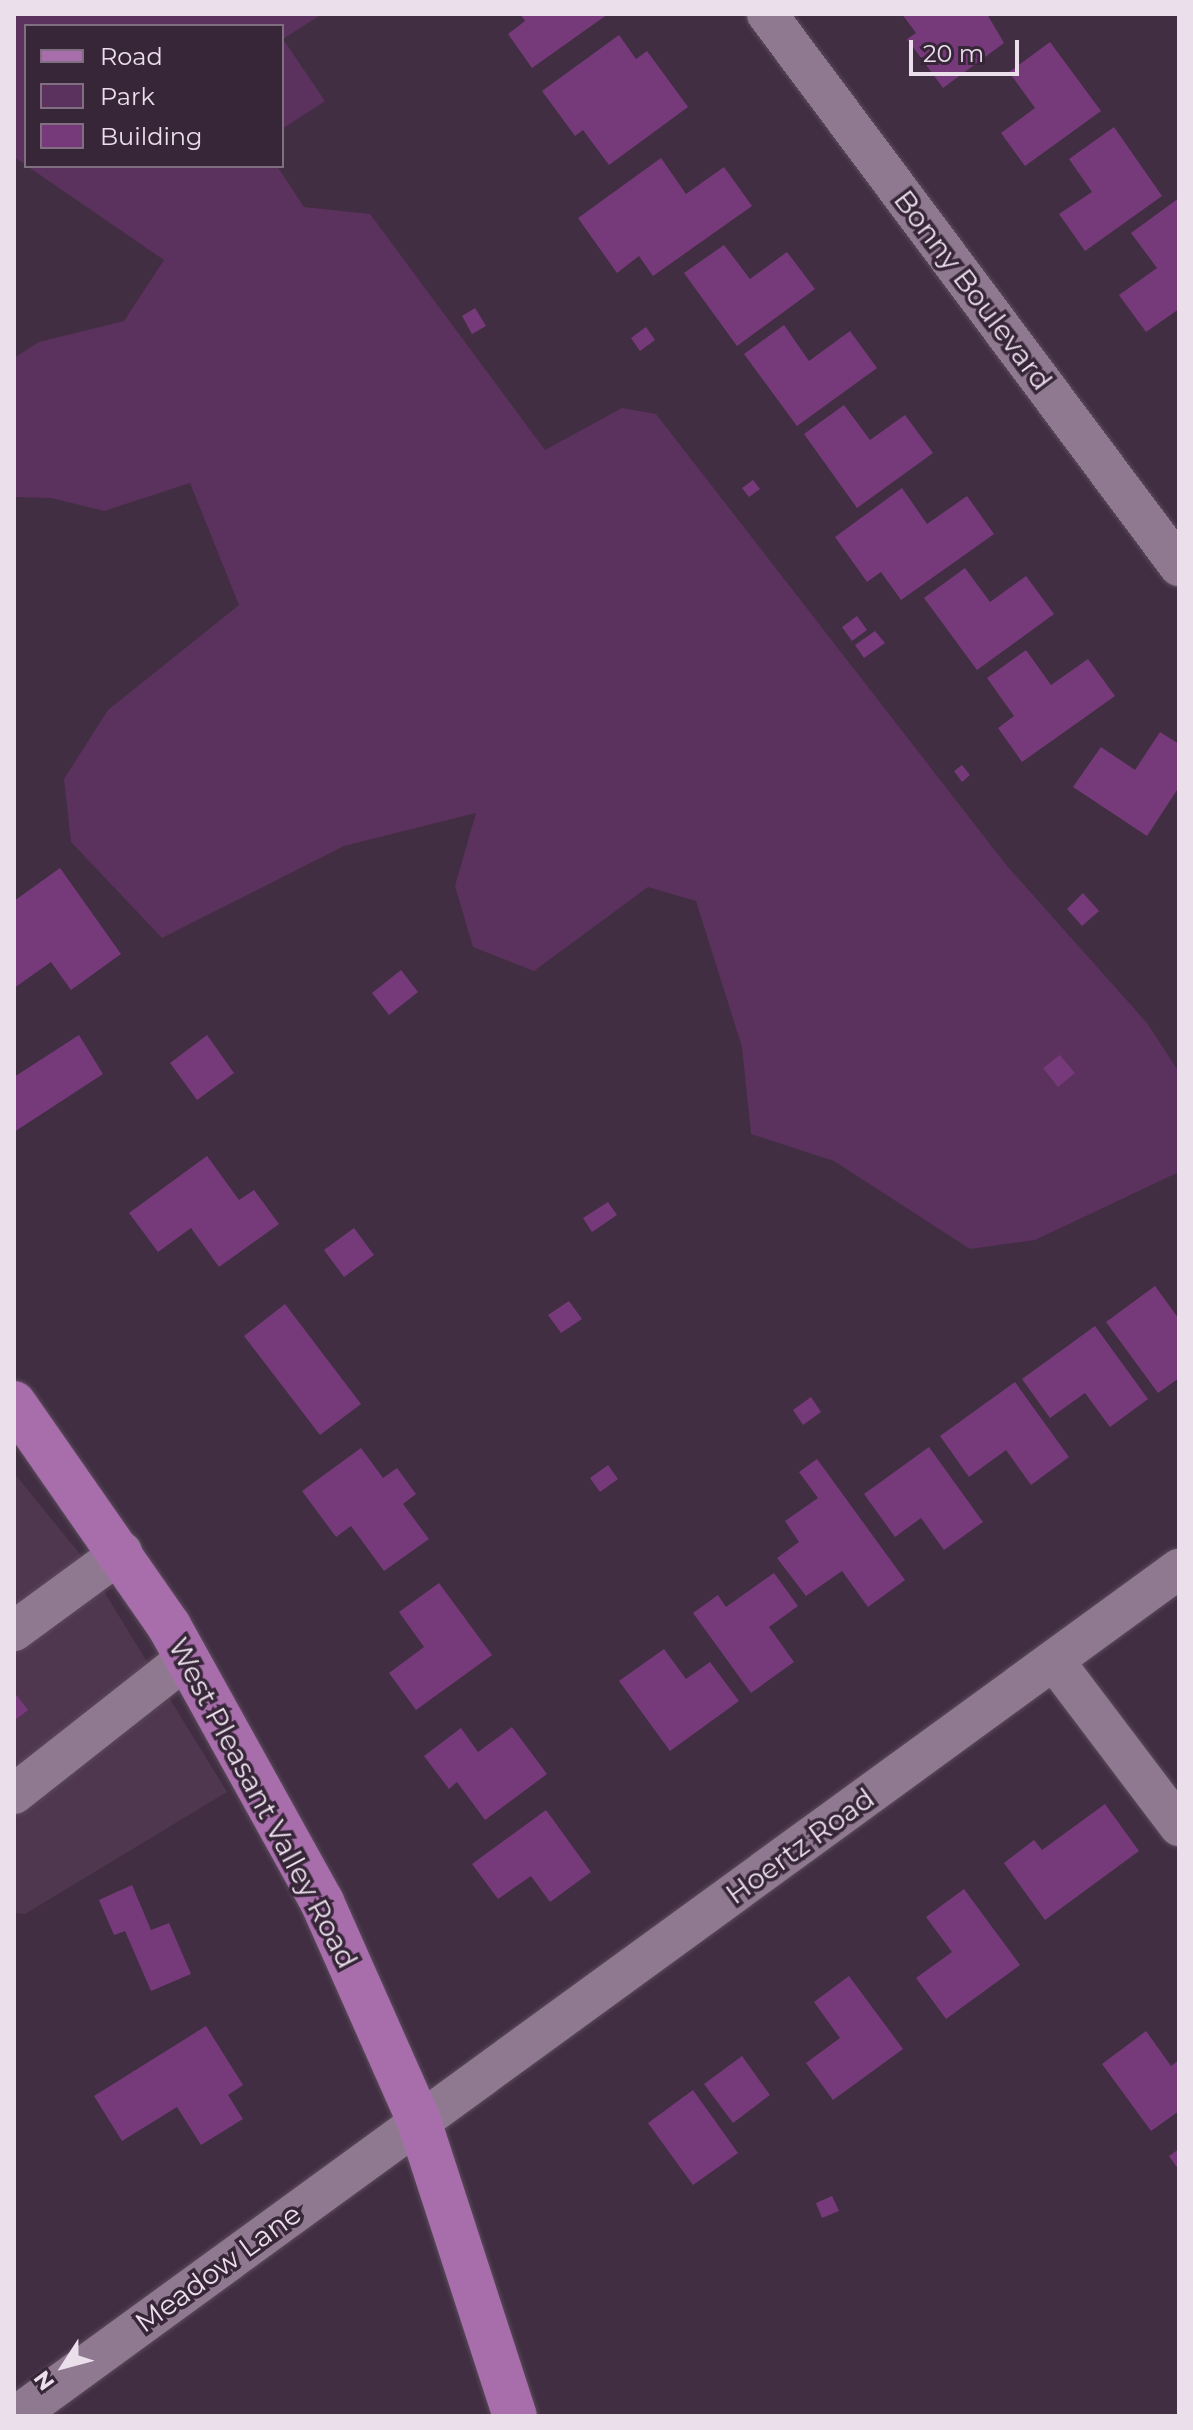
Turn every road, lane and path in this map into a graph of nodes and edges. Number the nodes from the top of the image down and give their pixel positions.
1 (767, 14) edge
2 (1179, 566) edge
3 (14, 1403) edge
4 (122, 1552) junction
5 (1179, 1569) edge
6 (14, 1631) edge
7 (187, 1658) junction
8 (1055, 1662) junction
9 (14, 1794) edge
10 (1179, 1826) edge
11 (419, 2121) junction
12 (16, 2416) edge
13 (515, 2416) edge

1 - 2 street, Bonny Boulevard
3 - 4 main road, West Pleasant Valley Road
4 - 6 street
4 - 7 main road, West Pleasant Valley Road
5 - 8 street, Hoertz Road
7 - 9 street
7 - 11 main road, West Pleasant Valley Road
8 - 10 street
8 - 11 street, Hoertz Road
11 - 12 street, Meadow Lane
11 - 13 main road, West Pleasant Valley Road

